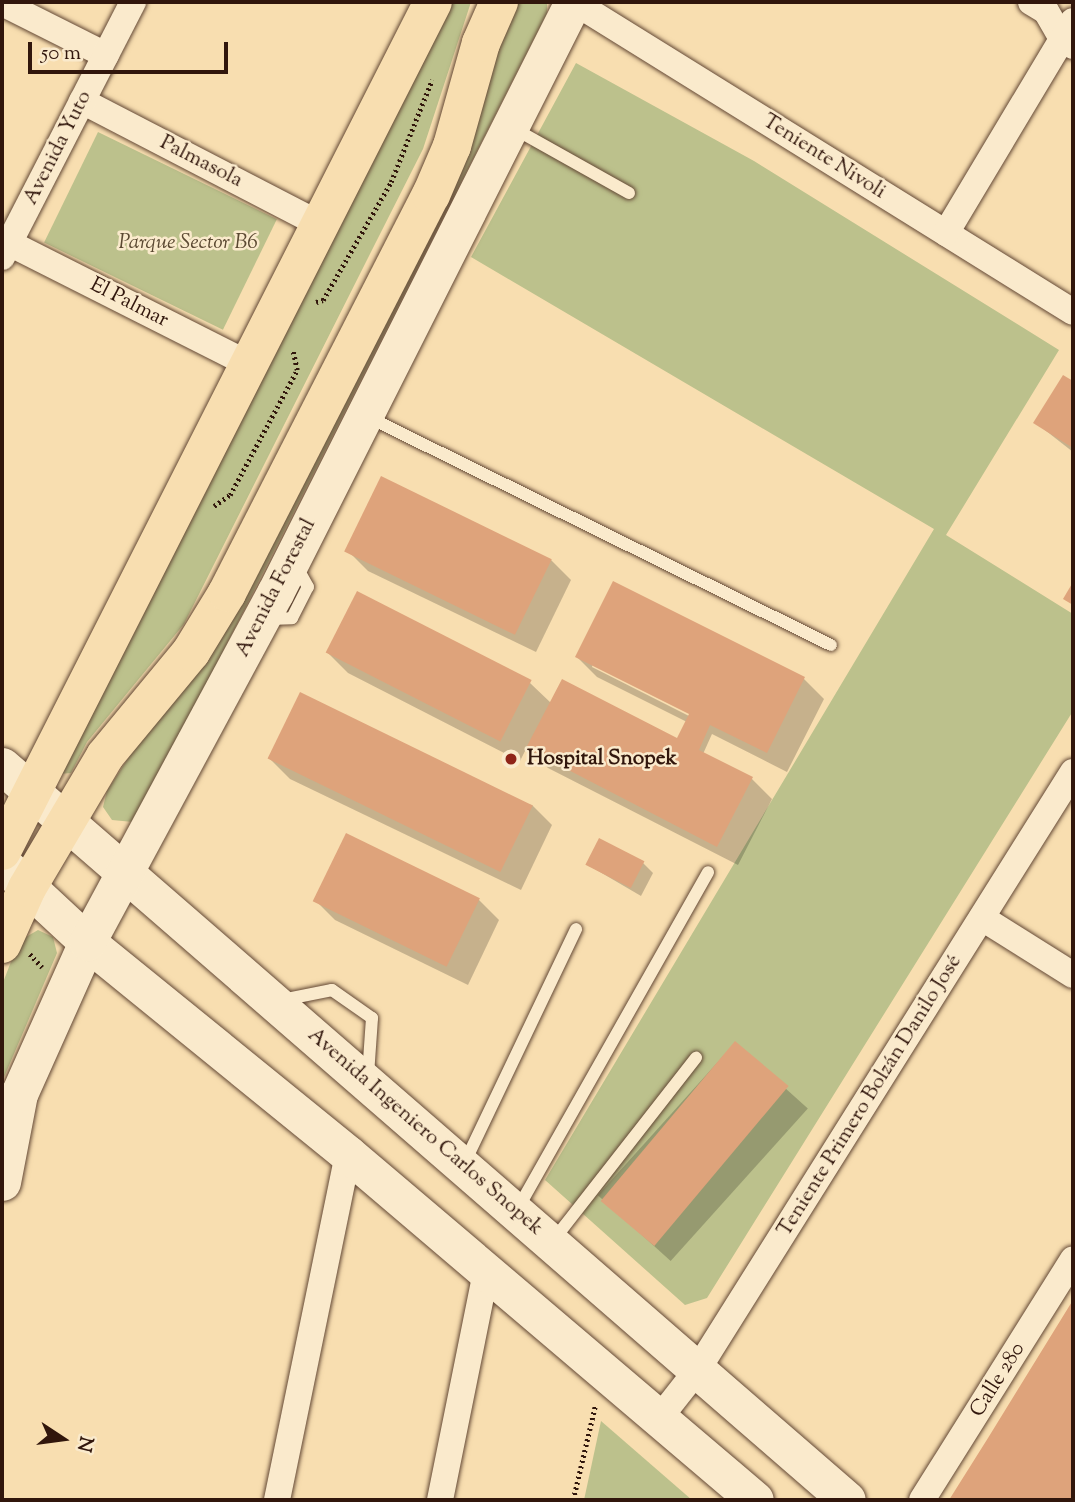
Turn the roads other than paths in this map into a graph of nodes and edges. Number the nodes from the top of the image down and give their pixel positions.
1 (133, 2) edge
2 (433, 2) edge
3 (499, 2) edge
4 (574, 2) edge
5 (1031, 2) edge
6 (2, 3) edge
7 (1070, 35) edge
8 (106, 55) junction
9 (82, 101) junction
10 (510, 127) junction
11 (629, 193) dead end
12 (320, 224) junction
13 (946, 233) junction
14 (6, 250) edge
15 (1073, 312) edge
16 (249, 364) junction
17 (364, 415) junction
18 (831, 645) dead end
19 (2, 766) edge
20 (1073, 772) edge
21 (31, 792) junction
22 (67, 821) junction
23 (2, 851) edge
24 (709, 872) dead end
25 (126, 873) junction
26 (15, 876) edge
27 (982, 918) junction
28 (576, 929) dead end
29 (87, 942) junction
30 (2, 944) edge
31 (1073, 975) edge
32 (274, 1001) junction
33 (696, 1058) dead end
34 (367, 1082) junction
35 (348, 1154) junction
36 (463, 1165) junction
37 (2, 1182) edge
38 (516, 1212) junction
39 (552, 1242) junction
40 (1073, 1259) edge
41 (486, 1271) junction
42 (698, 1369) junction
43 (661, 1416) junction
44 (277, 1500) edge
45 (440, 1500) edge
46 (755, 1500) edge
47 (847, 1500) edge
48 (922, 1500) edge

1 - 8 street, Avenida Yuto
2 - 12 main road
3 - 22 main road, Avenida Forestal
4 - 10 street, Avenida Forestal
4 - 13 street, Teniente Nivoli
5 - 7 street
6 - 8 street
7 - 13 street
8 - 9 street, Avenida Yuto
9 - 12 street, Palmasola
9 - 14 street, Avenida Yuto
10 - 11 lane
10 - 17 street, Avenida Forestal
12 - 16 main road
13 - 15 street, Teniente Nivoli
14 - 16 street, El Palmar
16 - 21 main road
17 - 18 lane
17 - 25 street, Avenida Forestal
19 - 21 street, Avenida Ingeniero Carlos Snopek
20 - 27 street, Teniente Primero Bolzán Danilo José
21 - 22 street, Avenida Ingeniero Carlos Snopek
21 - 23 main road
22 - 25 street, Avenida Ingeniero Carlos Snopek
22 - 26 main road, Avenida Forestal
24 - 38 lane
25 - 29 street, Avenida Forestal
25 - 32 street, Avenida Ingeniero Carlos Snopek
26 - 29 street
26 - 30 main road, Avenida Forestal
27 - 31 street
27 - 42 street, Teniente Primero Bolzán Danilo José
28 - 36 lane
29 - 35 street
29 - 37 street, Avenida Forestal
32 - 34 street, Avenida Ingeniero Carlos Snopek
32 - 34 lane
33 - 39 lane
34 - 36 street, Avenida Ingeniero Carlos Snopek
35 - 41 street
35 - 44 street
36 - 38 street, Avenida Ingeniero Carlos Snopek
38 - 39 street, Avenida Ingeniero Carlos Snopek
39 - 42 street, Avenida Ingeniero Carlos Snopek
40 - 48 street, Calle 280
41 - 43 street
41 - 45 street
42 - 43 street, Teniente Primero Bolzán Danilo José
42 - 47 street, Avenida Ingeniero Carlos Snopek
43 - 46 street

